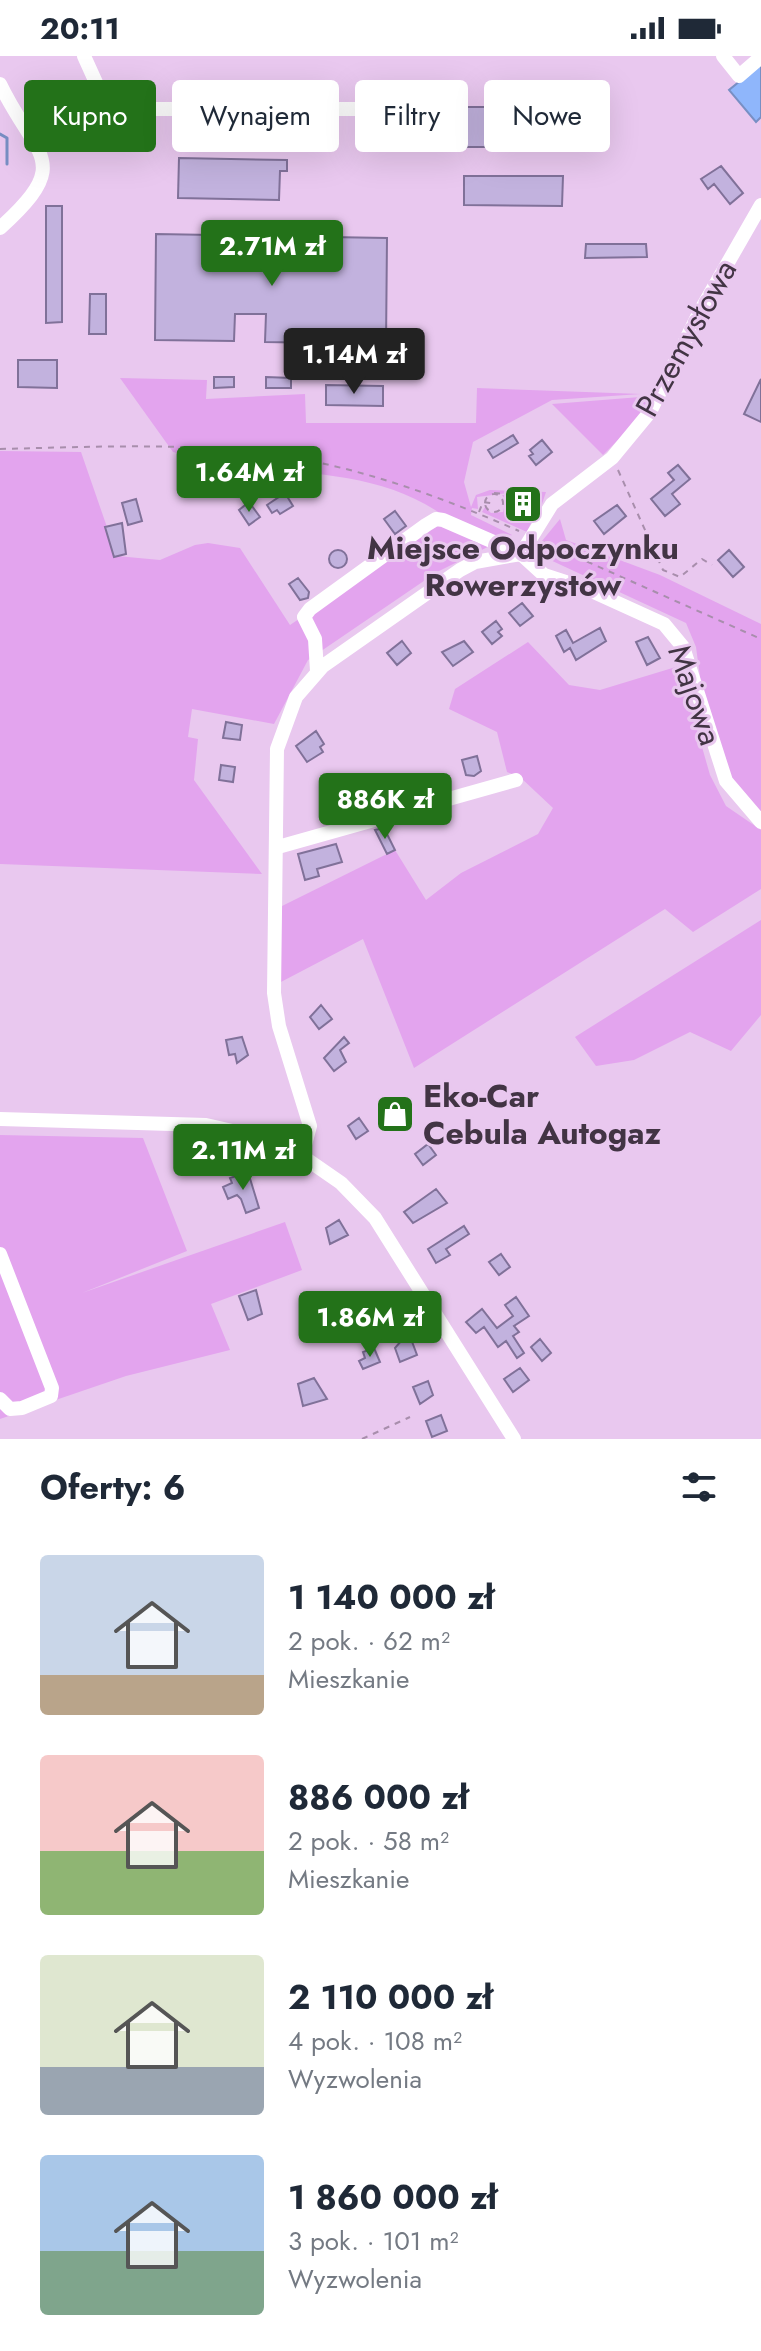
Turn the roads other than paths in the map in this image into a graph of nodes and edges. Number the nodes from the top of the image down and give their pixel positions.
1 (84, 56) edge
2 (723, 56) edge
3 (761, 57) edge
4 (0, 84) edge
5 (355, 109) edge
6 (761, 205) edge
7 (0, 228) edge
8 (521, 554) junction
9 (317, 671) junction
10 (516, 780) dead end
11 (761, 822) edge
12 (278, 847) junction
13 (0, 1119) edge
14 (302, 1156) junction
15 (0, 1254) edge
16 (0, 1399) edge
17 (514, 1439) edge

1 - 5 street
2 - 3 street
4 - 7 street
6 - 8 street, Przemysłowa
8 - 9 street
8 - 9 street, Majowa
8 - 11 street, Majowa
9 - 12 street
10 - 12 street
12 - 14 street
13 - 14 street
14 - 17 street
15 - 16 street

